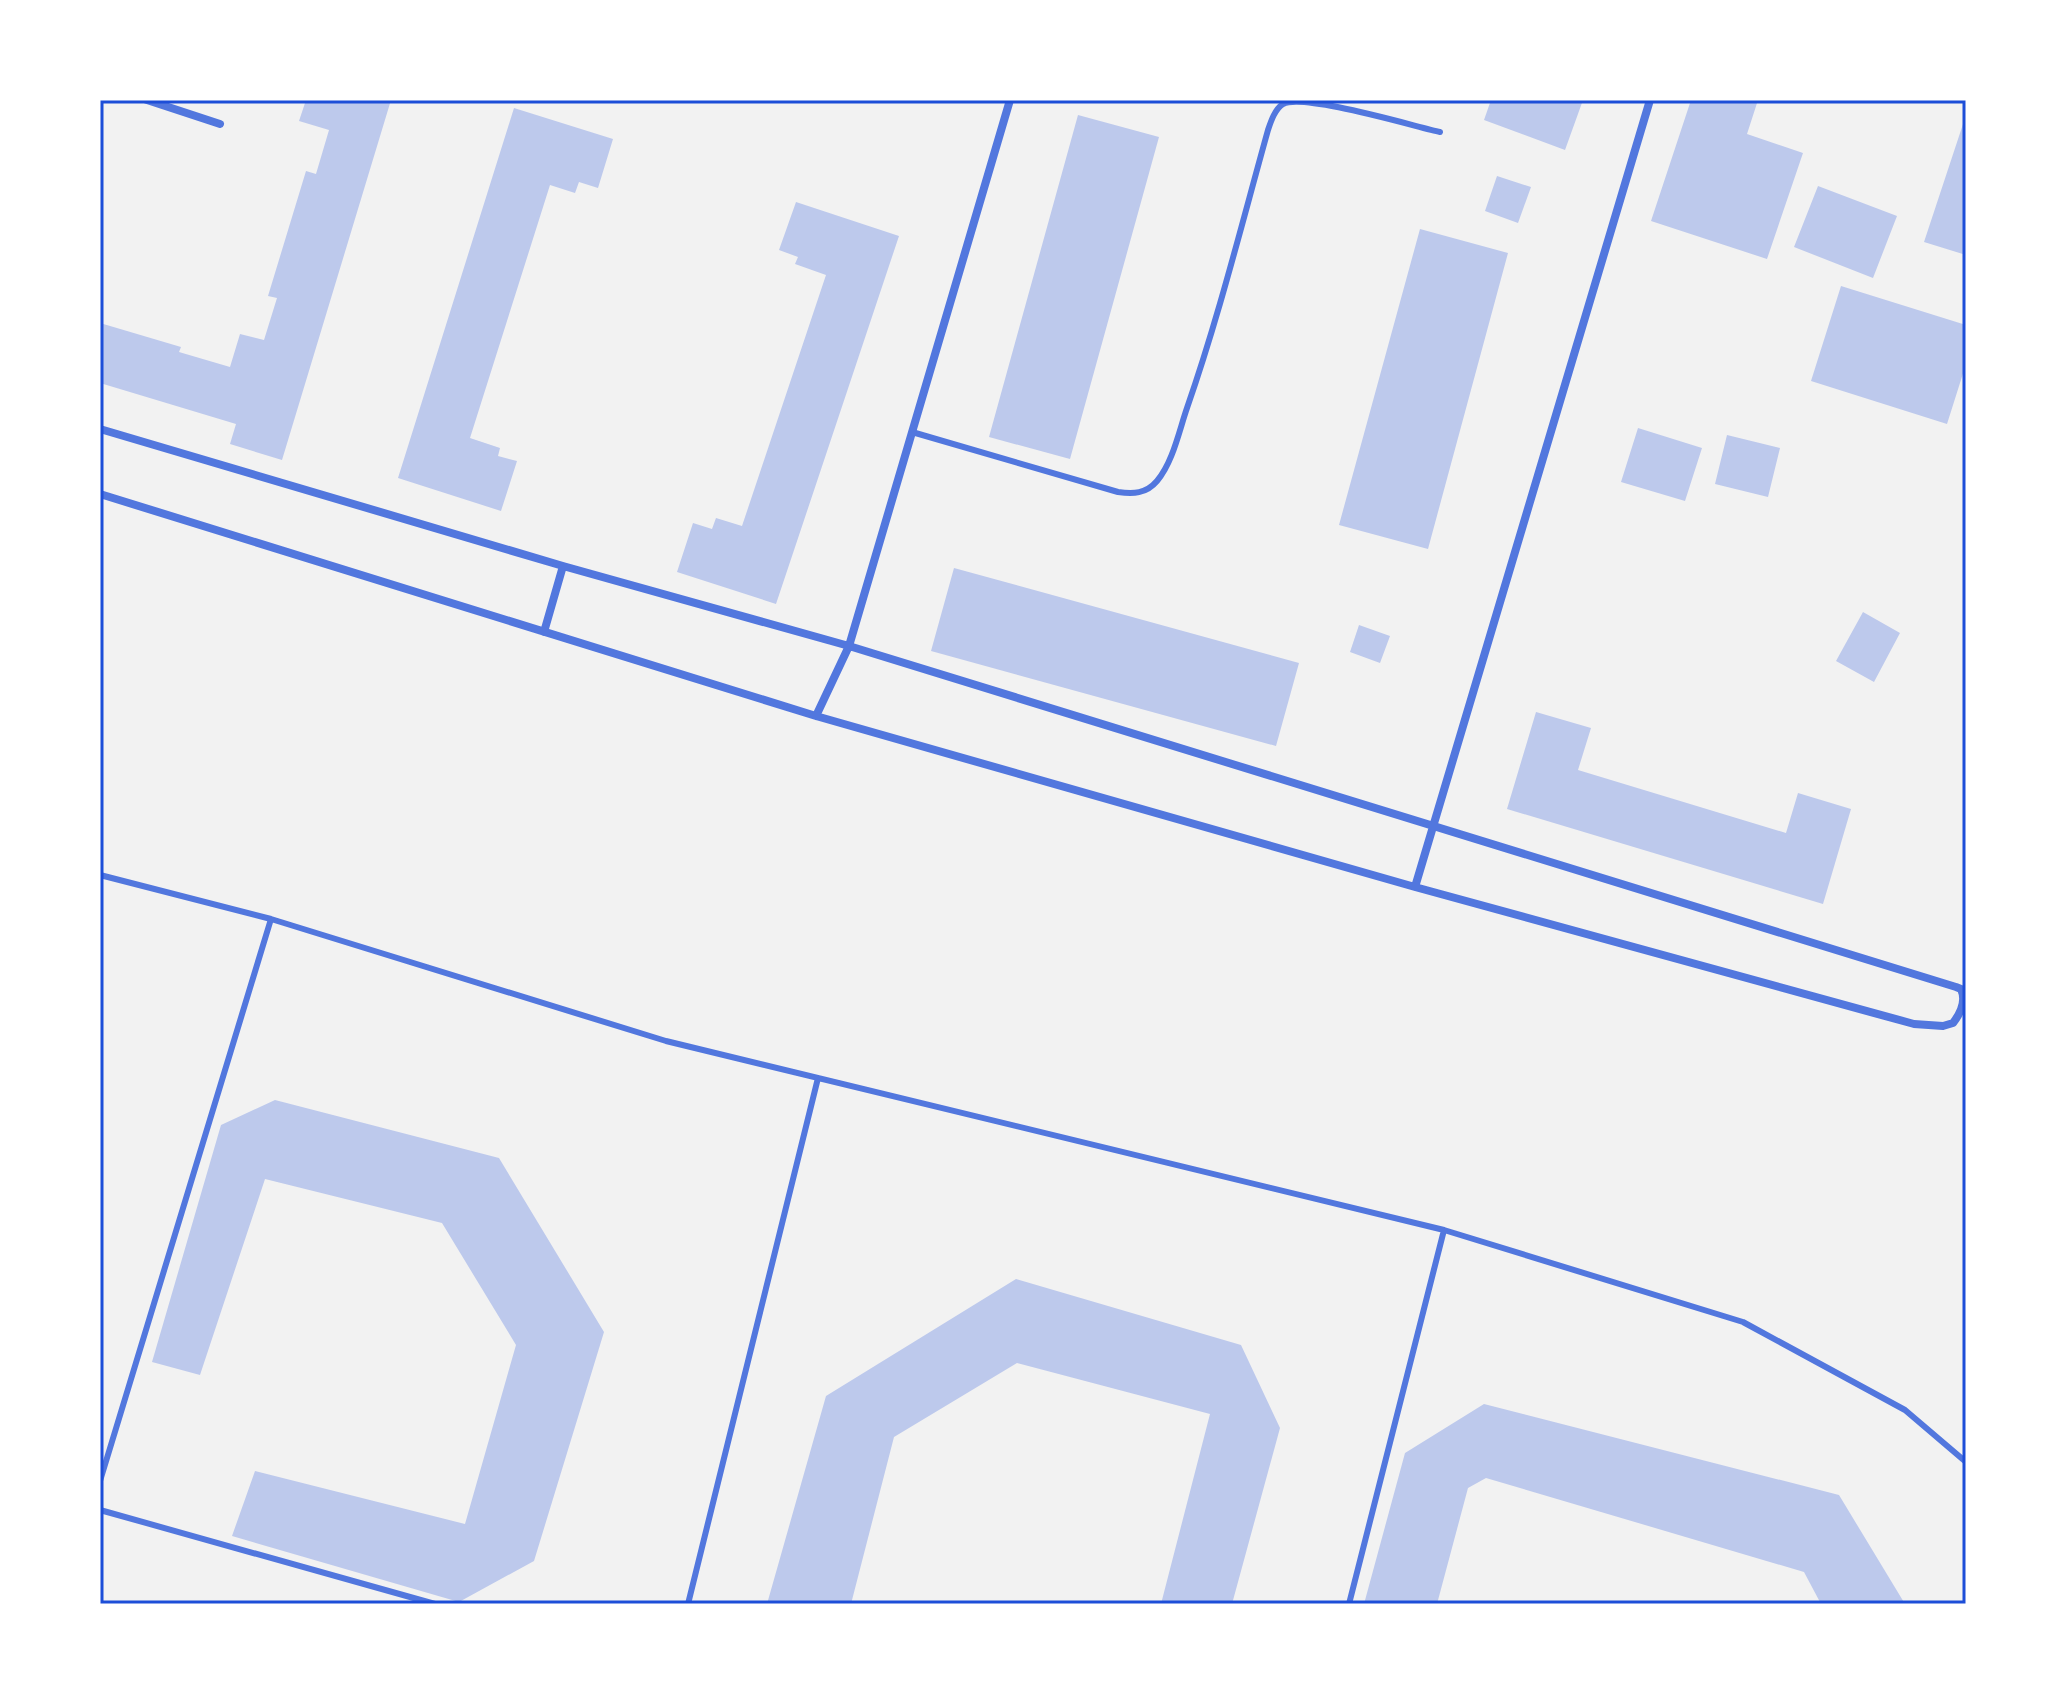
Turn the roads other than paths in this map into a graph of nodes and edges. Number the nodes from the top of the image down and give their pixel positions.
1 (147, 100) edge
2 (1010, 100) edge
3 (1650, 100) edge
4 (220, 124) dead end
5 (1440, 132) dead end
6 (100, 429) edge
7 (912, 432) junction
8 (100, 494) edge
9 (563, 566) junction
10 (544, 632) junction
11 (849, 646) junction
12 (816, 716) junction
13 (1432, 827) junction
14 (100, 875) edge
15 (1415, 887) junction
16 (271, 919) junction
17 (818, 1078) junction
18 (1444, 1230) junction
19 (1966, 1462) edge
20 (100, 1481) edge
21 (100, 1510) edge
22 (435, 1604) edge
23 (688, 1604) edge
24 (1349, 1604) edge

1 - 4 street
2 - 7 street
3 - 13 street
5 - 7 lane
6 - 9 street
7 - 11 street
8 - 10 street
9 - 10 street
9 - 11 street
10 - 12 street
11 - 12 street
11 - 13 street
12 - 15 street
13 - 15 street
13 - 15 street
14 - 16 lane
16 - 17 lane
16 - 20 lane
17 - 18 lane
17 - 23 lane
18 - 19 lane
18 - 24 lane
21 - 22 lane

